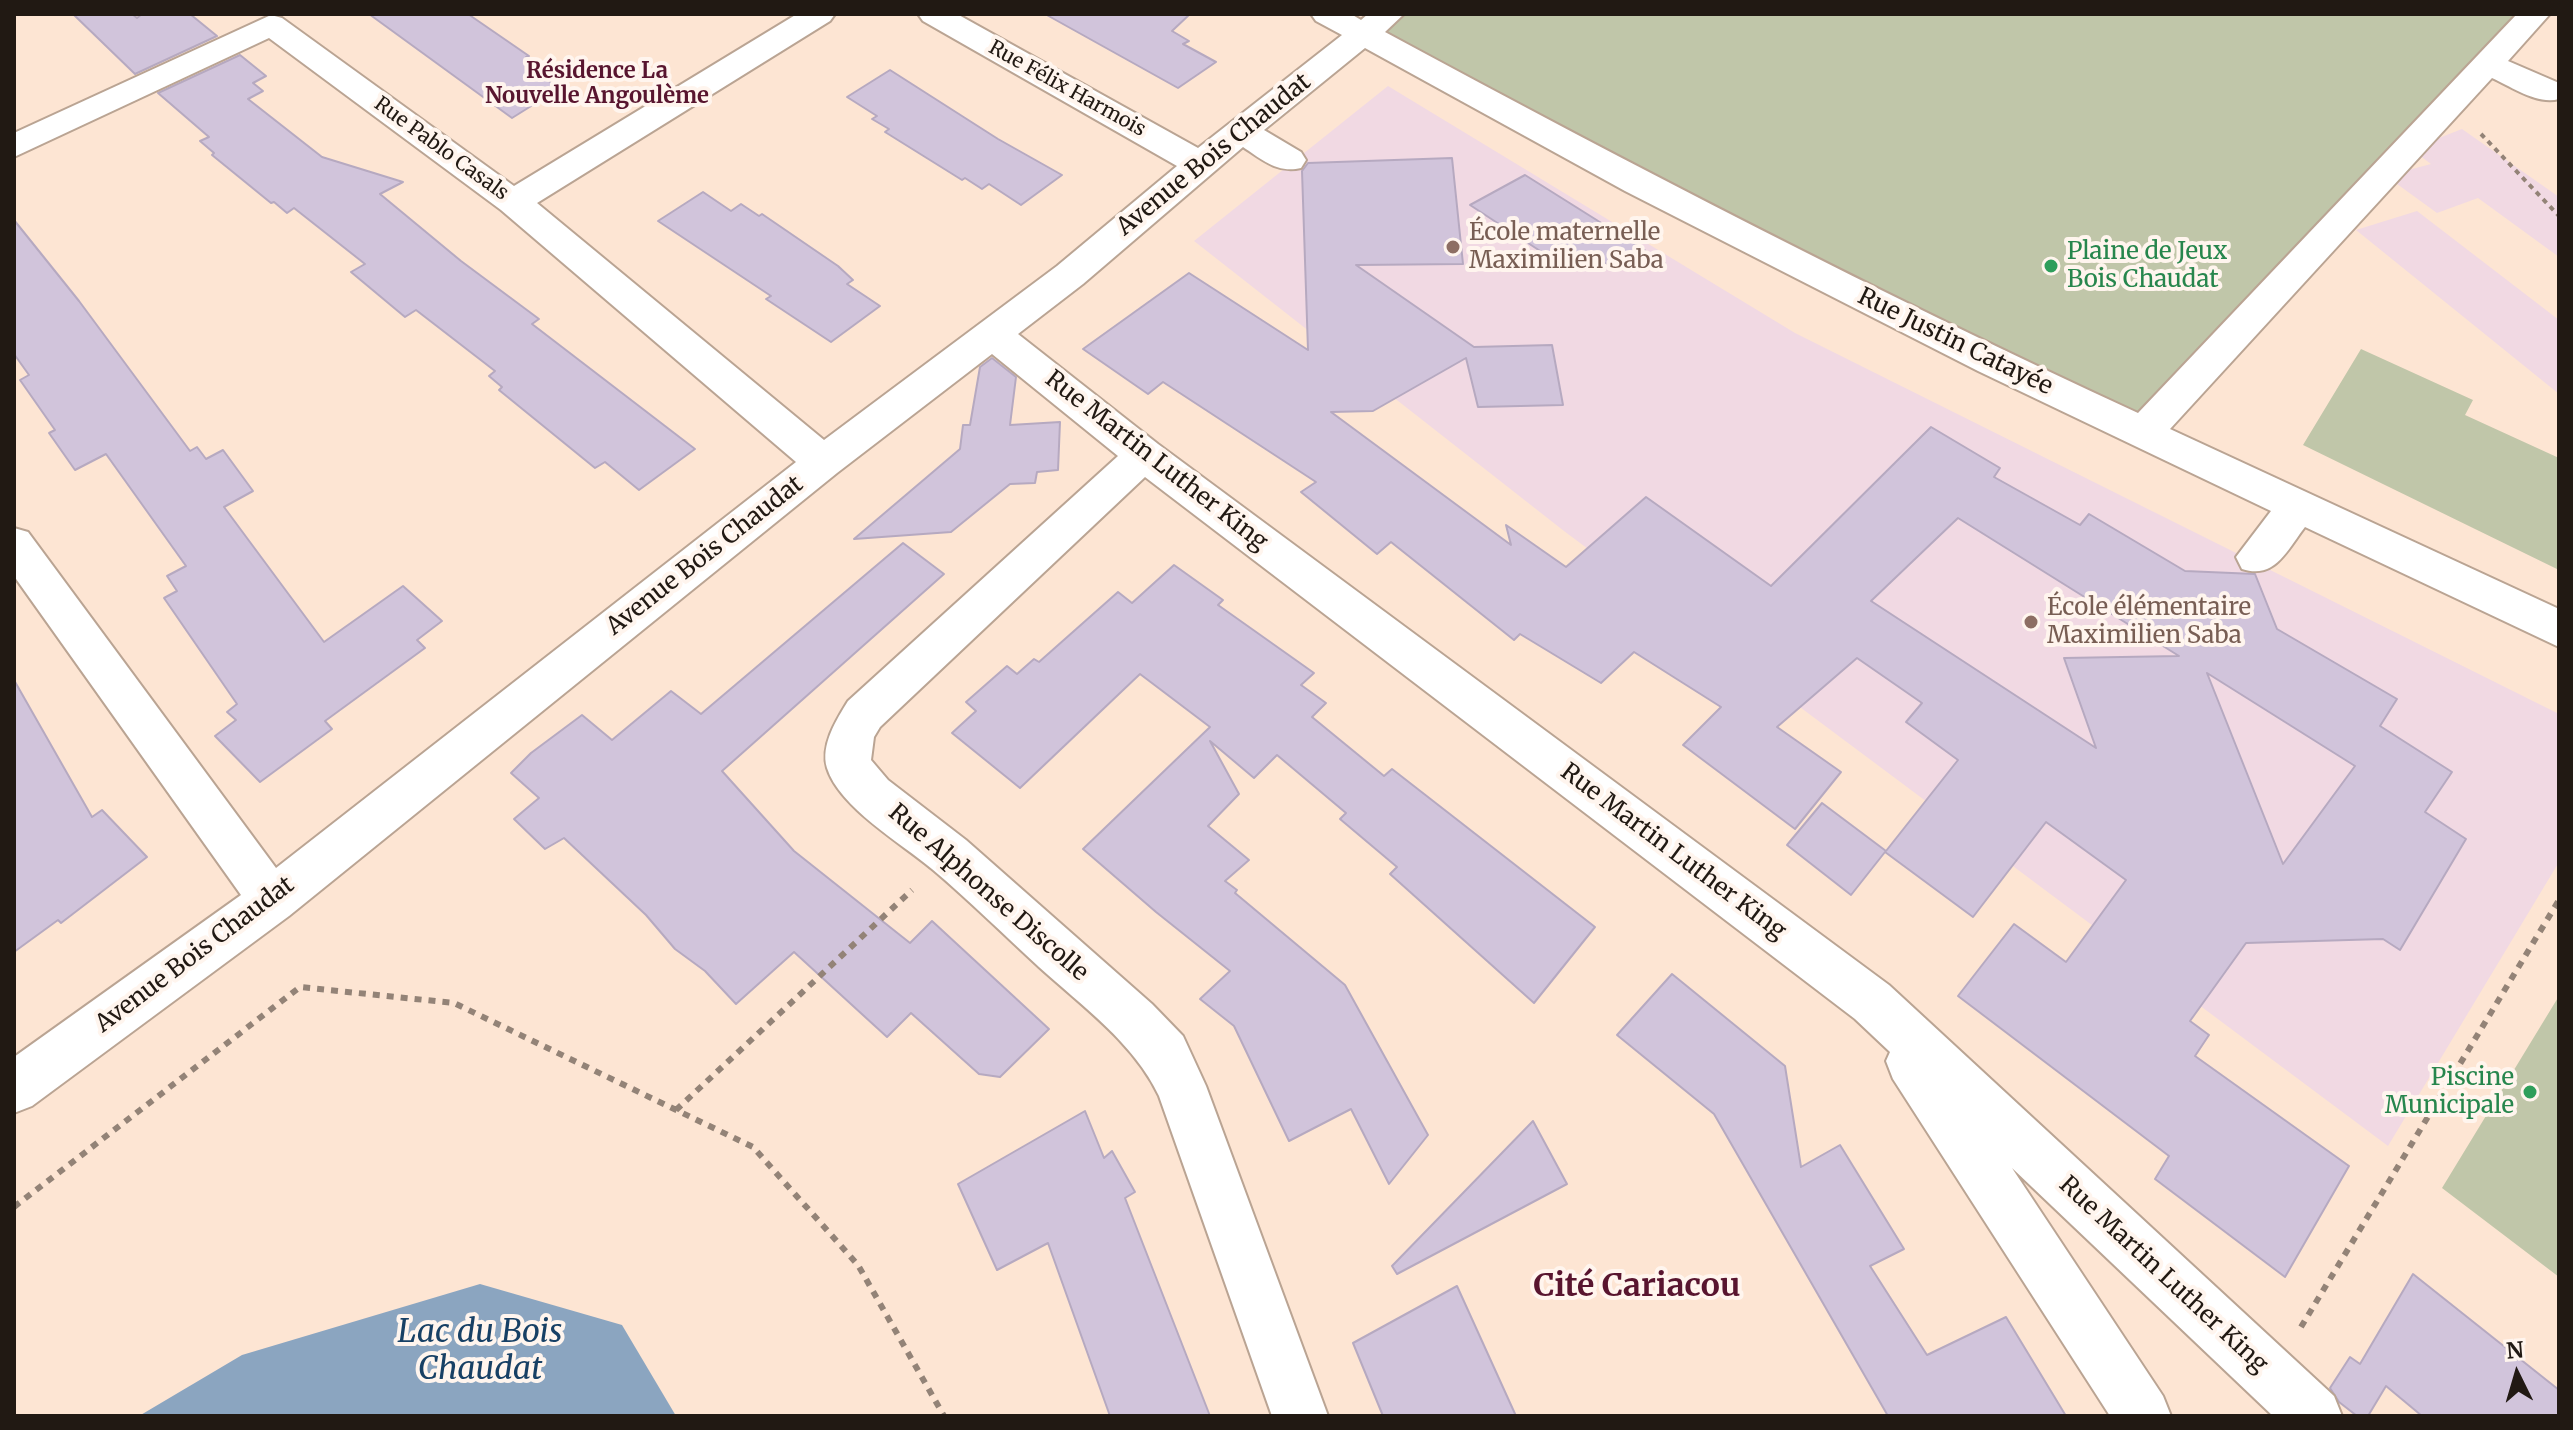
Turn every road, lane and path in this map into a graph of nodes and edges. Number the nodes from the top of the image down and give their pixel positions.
1 (819, 14) edge
2 (934, 14) edge
3 (2534, 14) edge
4 (282, 20) edge
5 (1359, 20) edge
6 (2489, 65) junction
7 (2549, 91) dead end
8 (2454, 102) junction
9 (1242, 132) junction
10 (14, 146) edge
11 (1289, 160) dead end
12 (1200, 164) junction
13 (513, 202) junction
14 (2559, 216) edge
15 (993, 334) junction
16 (2142, 434) junction
17 (1144, 455) junction
18 (823, 462) junction
19 (2299, 506) junction
20 (2257, 557) dead end
21 (18, 558) edge
22 (2559, 629) edge
23 (950, 855) junction
24 (272, 900) junction
25 (2559, 900) edge
26 (1872, 1002) junction
27 (14, 1088) edge
28 (676, 1110) junction
29 (14, 1207) edge
30 (2271, 1376) junction
31 (944, 1416) edge
32 (1300, 1416) edge
33 (2143, 1416) edge
34 (2314, 1416) edge

1 - 13 street
2 - 12 street, Rue Félix Harmois
3 - 6 street
4 - 10 street, Rue Pablo Casals
4 - 13 street, Rue Pablo Casals
5 - 9 street, Avenue Bois Chaudat
5 - 16 street, Rue Justin Catayée
6 - 7 street
6 - 8 street
8 - 14 path
8 - 16 street
9 - 11 street
9 - 12 street, Avenue Bois Chaudat
12 - 15 street, Avenue Bois Chaudat
13 - 18 street, Rue Pablo Casals
15 - 17 street, Rue Martin Luther King
15 - 18 street, Avenue Bois Chaudat
16 - 19 street, Rue Justin Catayée
17 - 23 street, Rue Alphonse Discolle
17 - 26 street, Rue Martin Luther King
18 - 24 street, Avenue Bois Chaudat
19 - 20 street
19 - 22 street, Rue Justin Catayée
21 - 24 street
23 - 28 path
23 - 32 street, Rue Alphonse Discolle
24 - 27 street, Avenue Bois Chaudat
25 - 30 path
26 - 30 street, Rue Martin Luther King
26 - 33 street
28 - 29 path
28 - 31 path
30 - 34 street, Rue Martin Luther King

